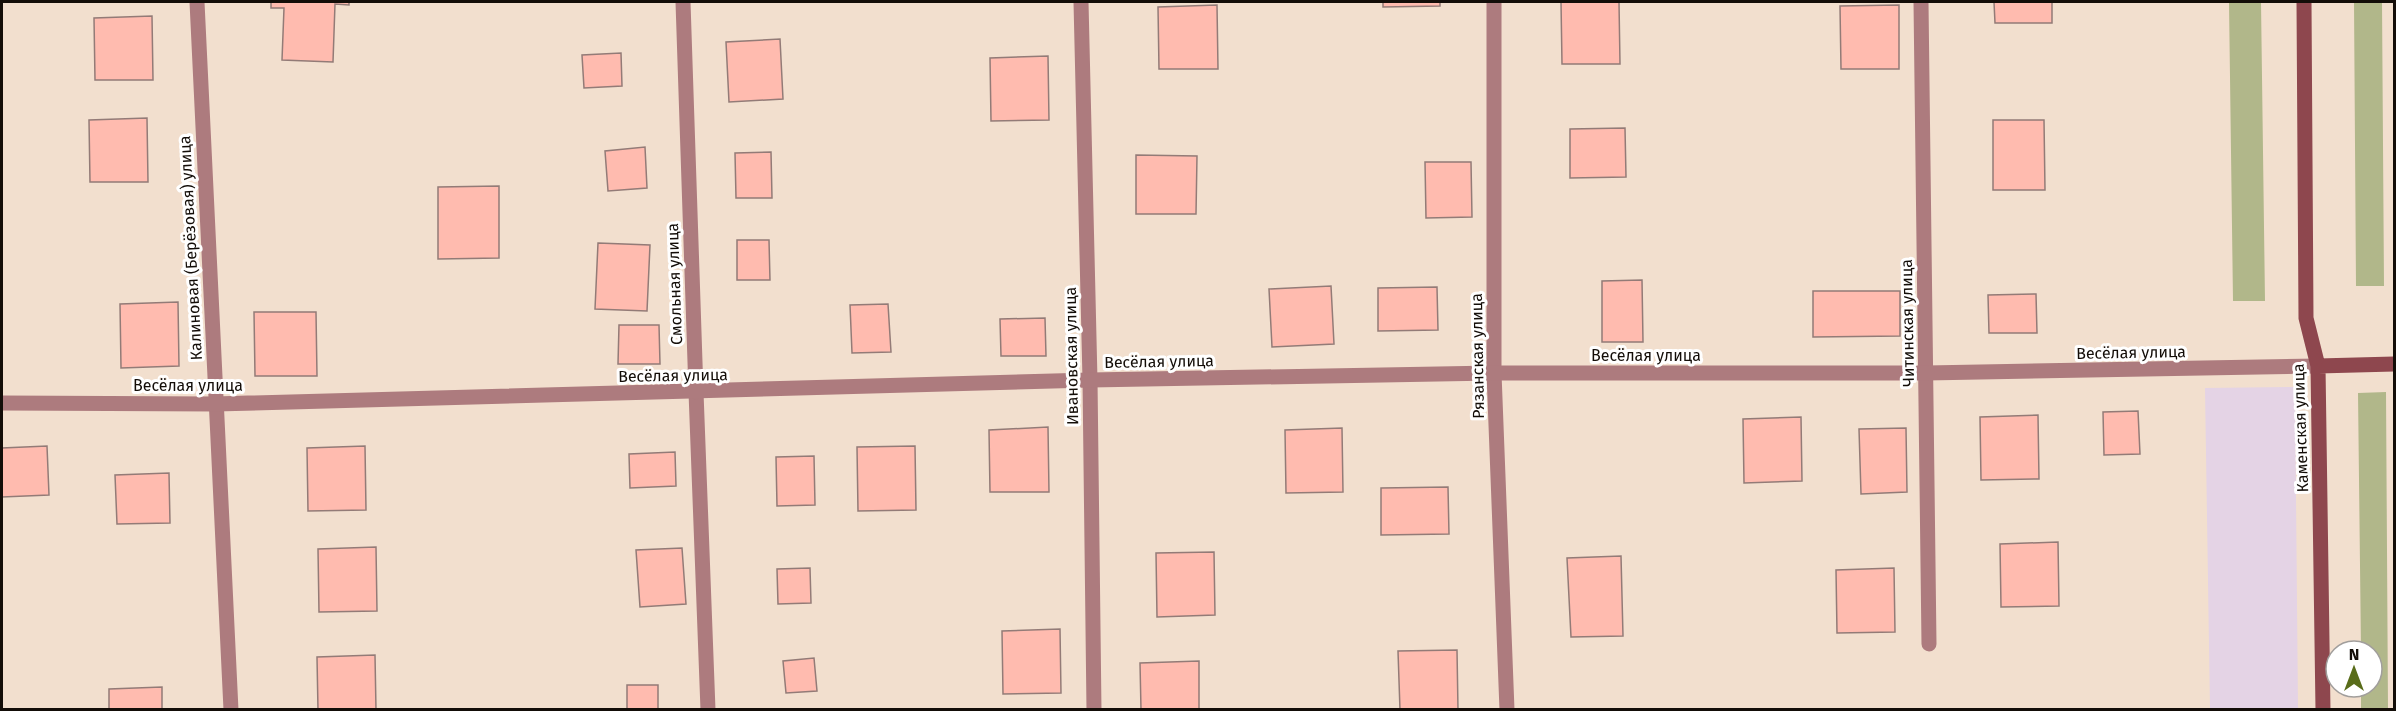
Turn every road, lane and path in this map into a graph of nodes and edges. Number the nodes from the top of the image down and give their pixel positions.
1 (197, 2) edge
2 (683, 2) edge
3 (1081, 2) edge
4 (1494, 2) edge
5 (1921, 2) edge
6 (2304, 2) edge
7 (2394, 364) edge
8 (2318, 366) junction
9 (1494, 373) junction
10 (1926, 373) junction
11 (1090, 380) junction
12 (696, 392) junction
13 (2, 403) edge
14 (215, 404) junction
15 (1929, 644) dead end
16 (231, 710) edge
17 (708, 710) edge
18 (1094, 710) edge
19 (1507, 710) edge
20 (2323, 710) edge

1 - 14 street, Калиновая (Берёзовая) улица
2 - 12 street, Смольная улица
3 - 11 street, Ивановская улица
4 - 9 street, Рязанская улица
5 - 10 street, Читинская улица
6 - 8 street, Каменская улица
7 - 8 street
8 - 10 street, Весёлая улица
8 - 20 street, Каменская улица
9 - 10 street, Весёлая улица
9 - 11 street, Весёлая улица
9 - 19 street, Рязанская улица
10 - 15 street, Читинская улица
11 - 12 street, Весёлая улица
11 - 18 street, Ивановская улица
12 - 14 street, Весёлая улица
12 - 17 street, Смольная улица
13 - 14 street, Весёлая улица
14 - 16 street, Калиновая (Берёзовая) улица

